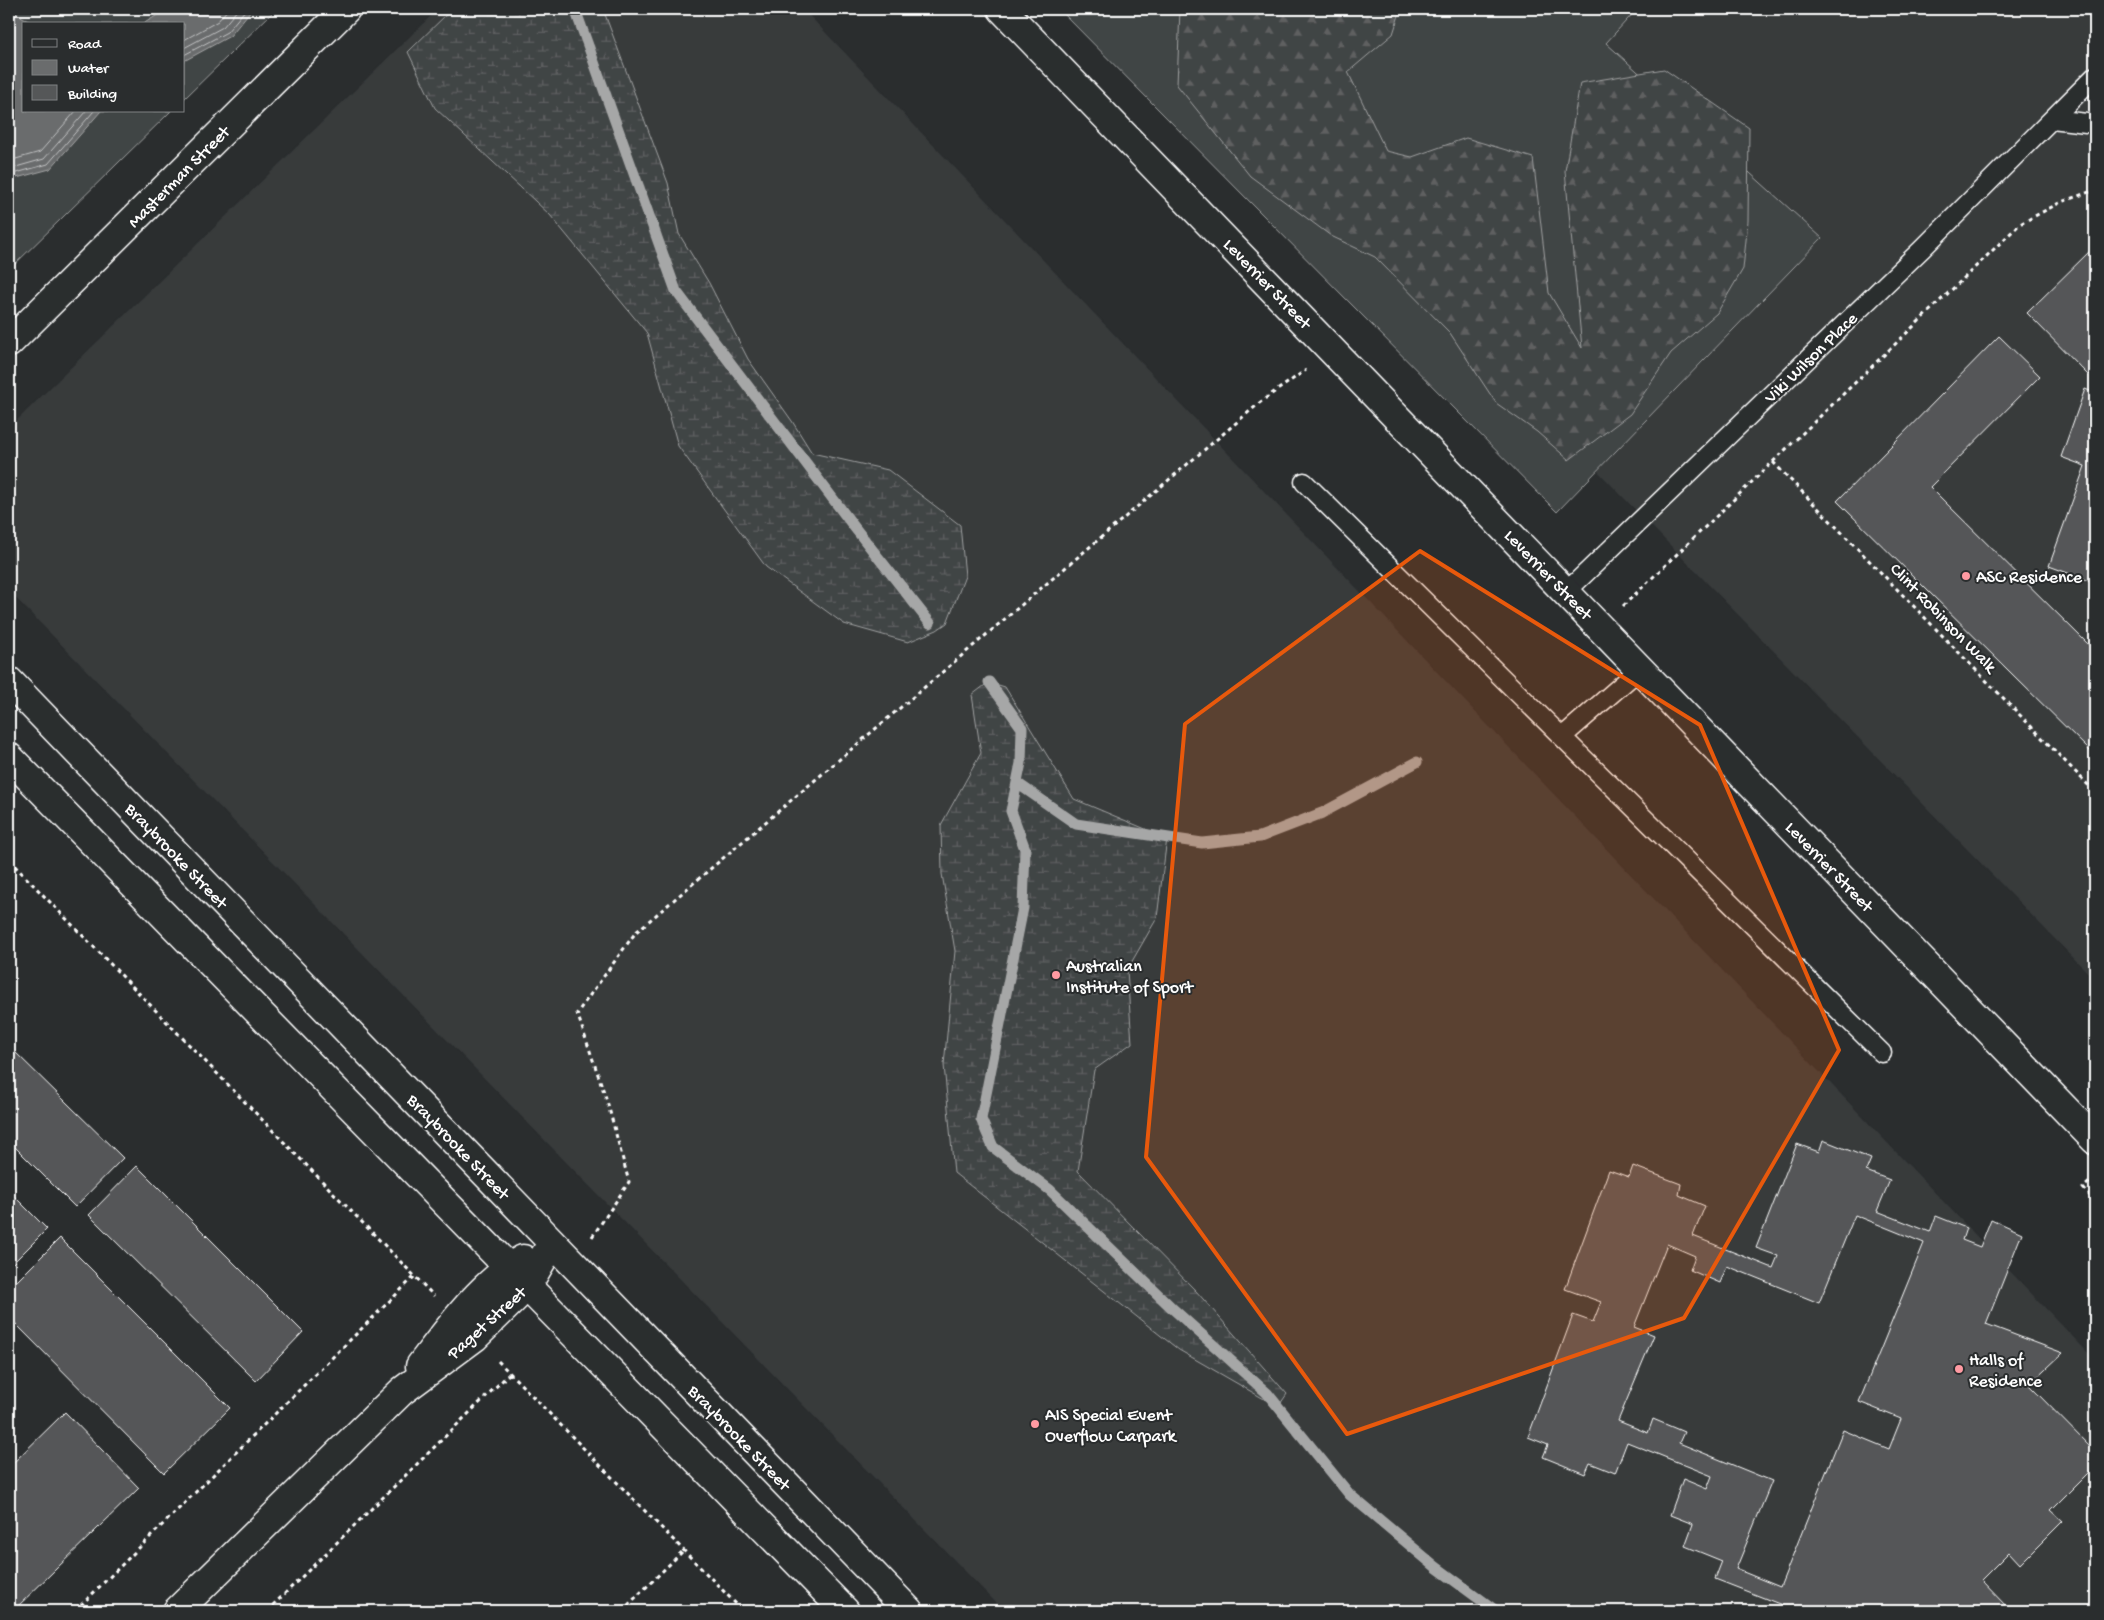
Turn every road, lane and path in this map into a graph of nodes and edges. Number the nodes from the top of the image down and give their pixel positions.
1 (346, 9) edge
2 (1002, 9) edge
3 (2095, 76) edge
4 (2052, 119) junction
5 (2095, 124) edge
6 (2095, 190) edge
7 (9, 343) edge
8 (1333, 350) junction
9 (1773, 462) junction
10 (1304, 482) dead end
11 (1566, 592) junction
12 (1620, 609) dead end
13 (1640, 669) junction
14 (9, 681) edge
15 (1562, 737) junction
16 (9, 757) edge
17 (2095, 792) edge
18 (9, 860) edge
19 (1882, 1053) dead end
20 (2095, 1140) edge
21 (2095, 1176) edge
22 (2095, 1202) edge
23 (552, 1242) junction
24 (573, 1264) junction
25 (415, 1276) junction
26 (517, 1277) junction
27 (466, 1327) junction
28 (510, 1373) junction
29 (684, 1550) junction
30 (75, 1611) edge
31 (177, 1611) edge
32 (268, 1611) edge
33 (622, 1611) edge
34 (743, 1611) edge
35 (845, 1611) edge
36 (909, 1611) edge

1 - 7 street, Masterman Street
2 - 8 street, Leverrier Street
3 - 4 lane, Viki Wilson Place
4 - 5 lane
4 - 11 lane, Viki Wilson Place
6 - 9 path
8 - 11 street, Leverrier Street
8 - 24 path
9 - 12 path
9 - 17 path, Clint Robinson Walk
10 - 15 lane
11 - 13 street, Leverrier Street
13 - 15 lane
13 - 20 street, Leverrier Street
14 - 23 street, Braybrooke Street
15 - 19 lane
16 - 26 street
18 - 25 path
21 - 22 path
23 - 24 street, Braybrooke Street
23 - 26 street, Paget Street
24 - 36 street, Braybrooke Street
25 - 27 path
25 - 30 path
26 - 27 street, Paget Street
26 - 35 street
27 - 28 path
27 - 31 street, Paget Street
28 - 29 path
28 - 32 path
29 - 33 path
29 - 34 path

